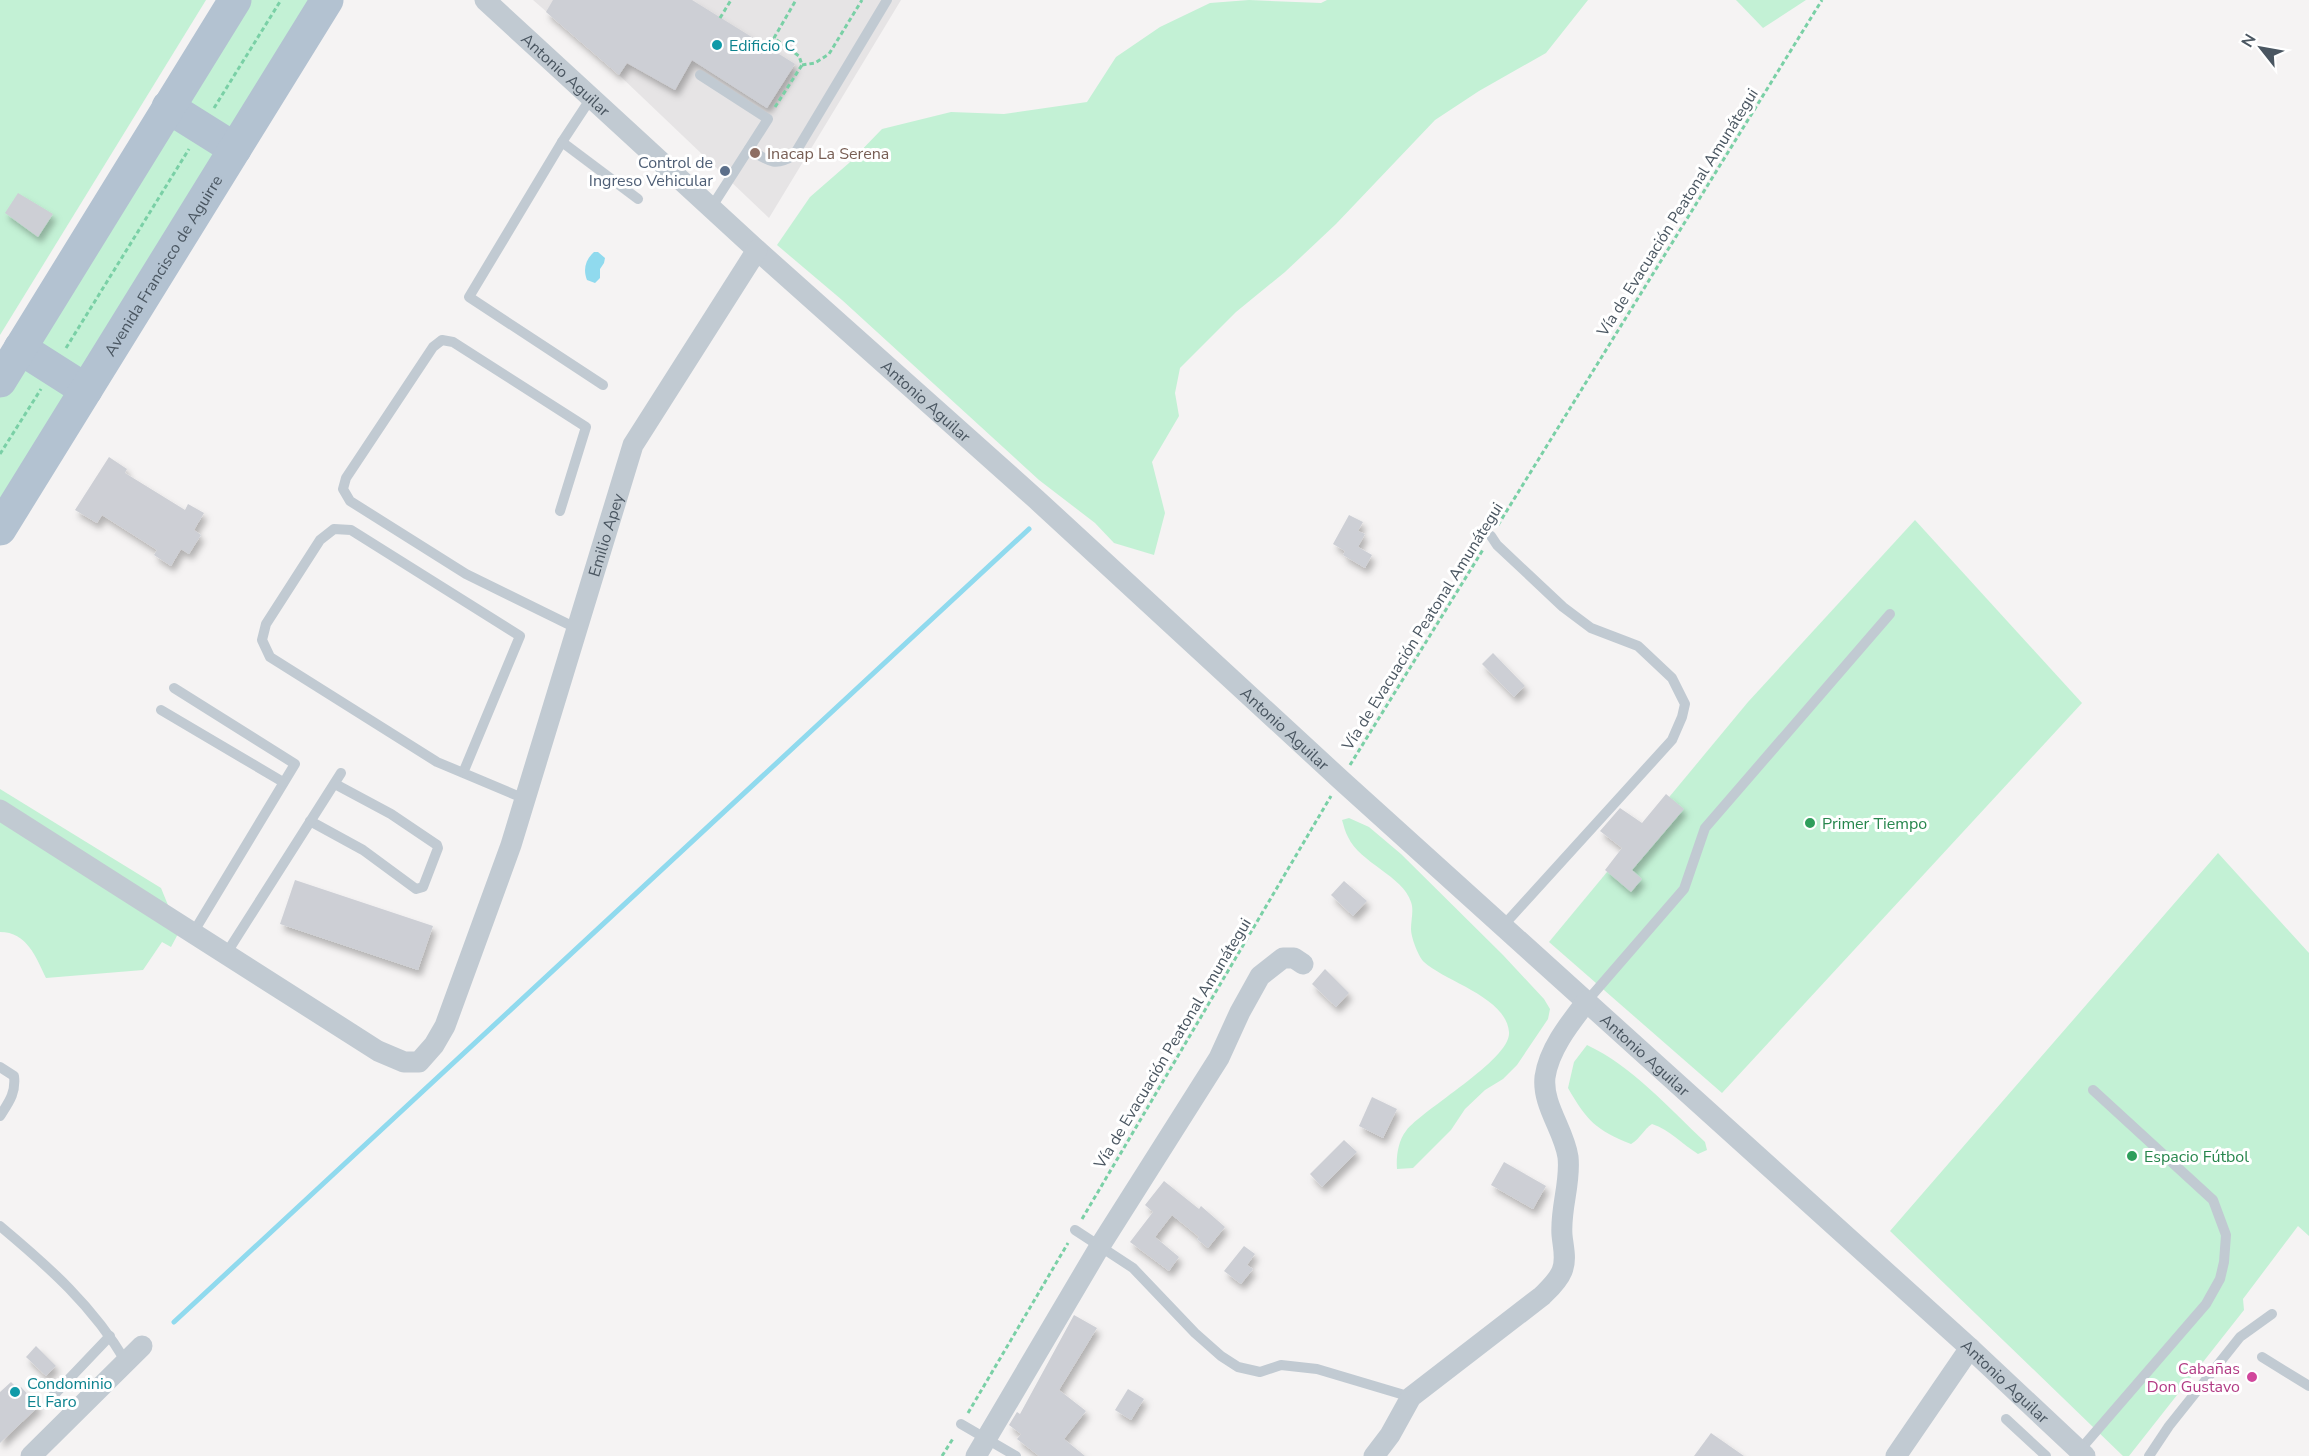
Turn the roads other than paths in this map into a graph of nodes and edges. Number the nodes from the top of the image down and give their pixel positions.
1 (235, 0) edge
2 (327, 0) edge
3 (485, 0) edge
4 (887, 0) edge
5 (700, 75) dead end
6 (591, 98) junction
7 (168, 107) junction
8 (562, 142) junction
9 (235, 149) junction
10 (749, 149) junction
11 (638, 198) dead end
12 (711, 208) junction
13 (757, 250) junction
14 (20, 348) junction
15 (0, 381) edge
16 (603, 385) dead end
17 (86, 390) junction
18 (560, 511) dead end
19 (0, 529) edge
20 (1491, 536) road end
21 (1890, 614) dead end
22 (578, 629) junction
23 (174, 688) dead end
24 (161, 710) dead end
25 (341, 773) dead end
26 (463, 773) junction
27 (283, 782) junction
28 (335, 784) junction
29 (525, 799) junction
30 (0, 810) edge
31 (310, 821) junction
32 (1503, 926) junction
33 (193, 933) junction
34 (226, 954) junction
35 (1304, 964) dead end
36 (1587, 1001) junction
37 (0, 1067) edge
38 (2093, 1089) dead end
39 (0, 1116) edge
40 (0, 1226) edge
41 (1075, 1230) road end
42 (1100, 1246) junction
43 (2272, 1314) dead end
44 (110, 1336) junction
45 (142, 1346) dead end
46 (1971, 1348) junction
47 (2262, 1357) dead end
48 (126, 1362) junction
49 (2309, 1386) edge
50 (1411, 1397) junction
51 (50, 1399) dead end
52 (2006, 1419) dead end
53 (961, 1424) road end
54 (982, 1447) edge
55 (2082, 1454) edge
56 (31, 1456) edge
57 (1016, 1456) edge
58 (1374, 1456) edge
59 (1896, 1456) edge
60 (2046, 1456) edge
61 (2149, 1456) edge

1 - 7 main road
2 - 9 main road, Avenida Francisco de Aguirre
3 - 6 street, Antonio Aguilar
4 - 10 lane
5 - 10 lane
6 - 8 lane
6 - 12 street, Antonio Aguilar
7 - 9 main road
7 - 14 main road
8 - 11 lane
8 - 16 lane
9 - 17 main road, Avenida Francisco de Aguirre
10 - 12 lane
12 - 13 street, Antonio Aguilar
13 - 22 street, Emilio Apey
13 - 32 street, Antonio Aguilar
14 - 15 main road
14 - 17 main road
17 - 19 main road, Avenida Francisco de Aguirre
18 - 22 lane
20 - 32 lane
21 - 36 lane
22 - 29 street, Emilio Apey
23 - 27 lane
24 - 27 lane
25 - 28 lane
26 - 26 lane
26 - 29 lane
27 - 33 lane
28 - 31 lane
28 - 31 lane
29 - 34 street, Emilio Apey
30 - 33 street
31 - 34 lane
32 - 36 street, Antonio Aguilar
33 - 34 street
35 - 42 street
36 - 46 street, Antonio Aguilar
36 - 50 street
37 - 39 lane
38 - 55 lane
40 - 44 lane
41 - 42 lane
42 - 50 lane
42 - 54 street
43 - 61 lane
44 - 48 lane
44 - 51 lane
45 - 48 street
46 - 55 street, Antonio Aguilar
46 - 59 street
47 - 49 lane
48 - 56 street
50 - 58 street
52 - 60 lane
53 - 54 lane
54 - 57 lane

